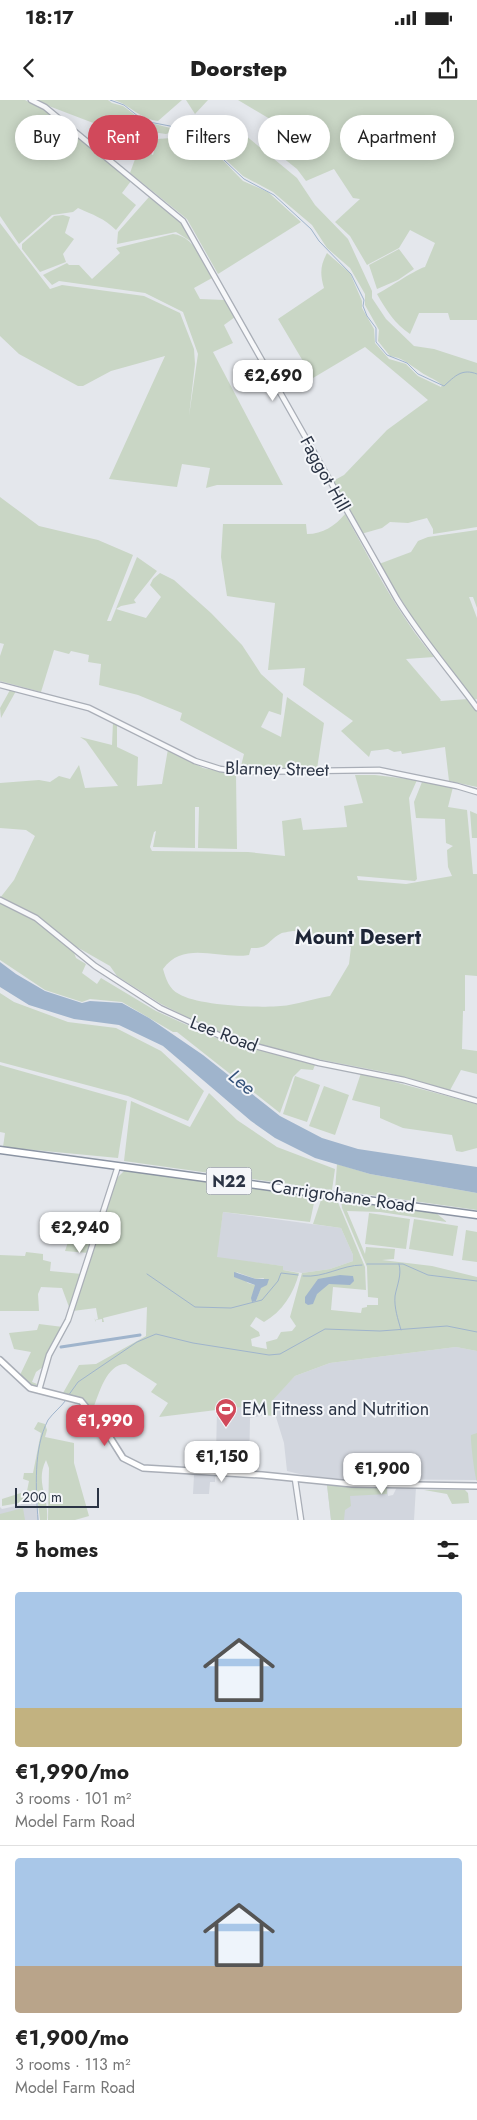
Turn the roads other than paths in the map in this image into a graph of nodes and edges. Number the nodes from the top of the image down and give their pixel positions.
1 (30, 100) edge
2 (0, 685) edge
3 (477, 708) edge
4 (477, 792) edge
5 (0, 900) edge
6 (477, 1101) edge
7 (0, 1150) edge
8 (118, 1166) junction
9 (477, 1215) edge
10 (0, 1360) edge
11 (39, 1390) junction
12 (295, 1479) junction
13 (477, 1486) edge
14 (301, 1520) edge

1 - 3 street, Faggot Hill
2 - 4 street, Blarney Street
5 - 6 street, Lee Road
7 - 8 highway, Carrigrohane Road / N22
8 - 9 highway, Carrigrohane Road / N22
8 - 11 street
10 - 11 main road
11 - 12 main road
12 - 13 main road
12 - 14 street

